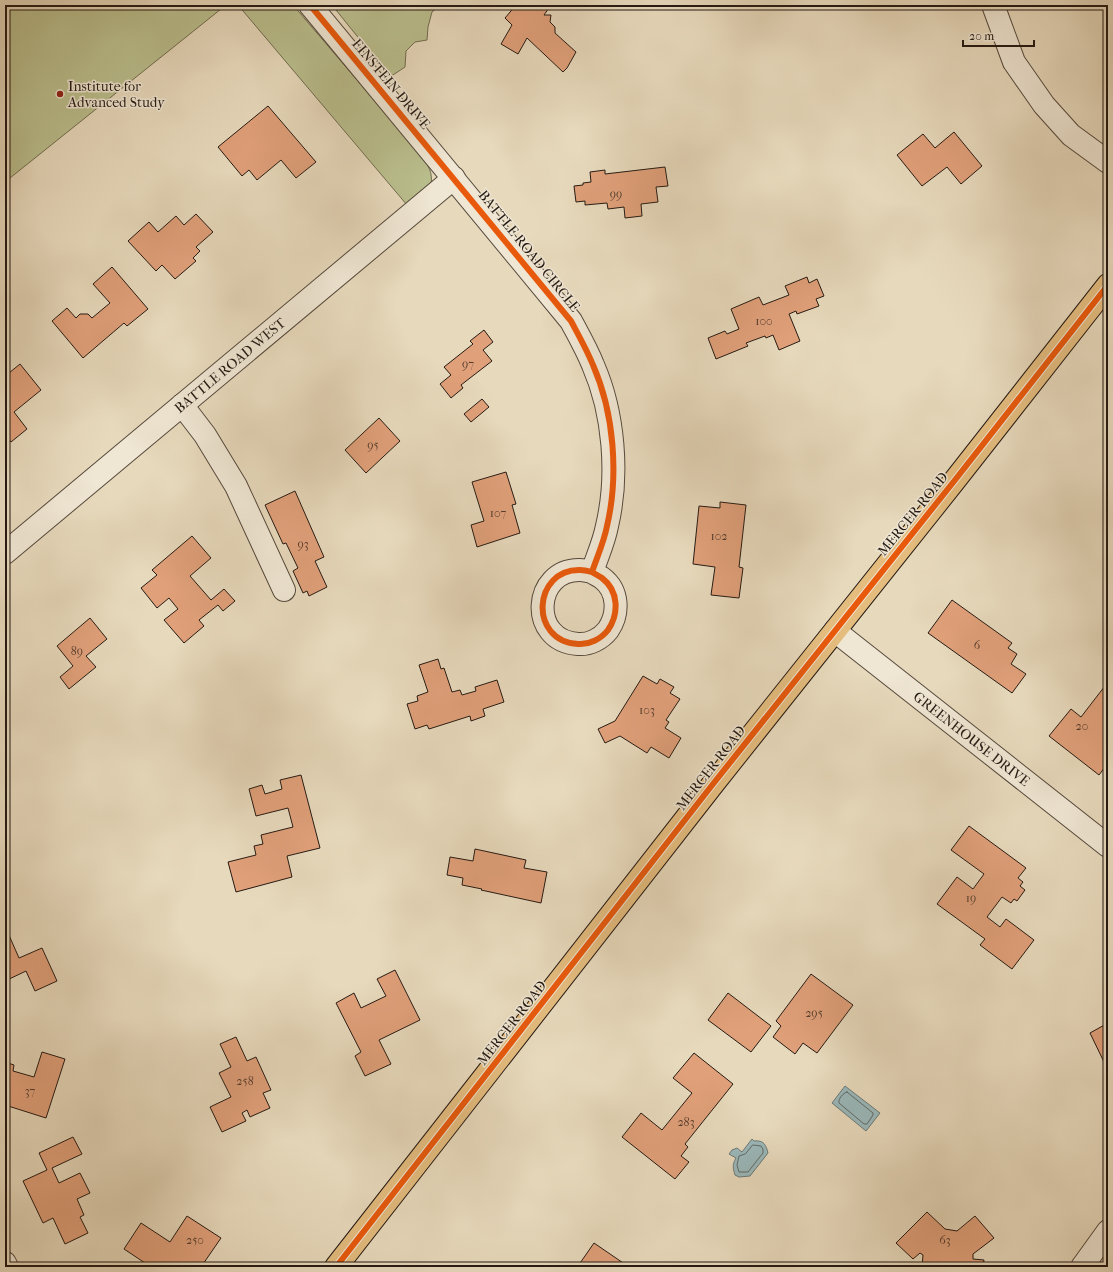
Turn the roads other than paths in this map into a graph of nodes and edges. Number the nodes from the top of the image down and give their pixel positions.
1 (310, 5) edge
2 (993, 5) edge
3 (1108, 162) edge
4 (454, 178) junction
5 (1108, 285) edge
6 (182, 405) junction
7 (5, 552) edge
8 (592, 572) dead end
9 (284, 590) dead end
10 (835, 631) junction
11 (1108, 846) edge
12 (1108, 1231) edge
13 (5, 1263) edge
14 (7, 1267) edge
15 (336, 1267) edge
16 (1082, 1267) edge

1 - 4 street, EINSTEIN DRIVE
2 - 3 street
4 - 6 street, BATTLE ROAD WEST
4 - 8 street, BATTLE ROAD CIRCLE
5 - 10 main road, MERCER ROAD
6 - 7 street, BATTLE ROAD WEST
6 - 9 street
10 - 11 street, GREENHOUSE DRIVE
10 - 15 main road, MERCER ROAD
12 - 16 street
13 - 14 street

